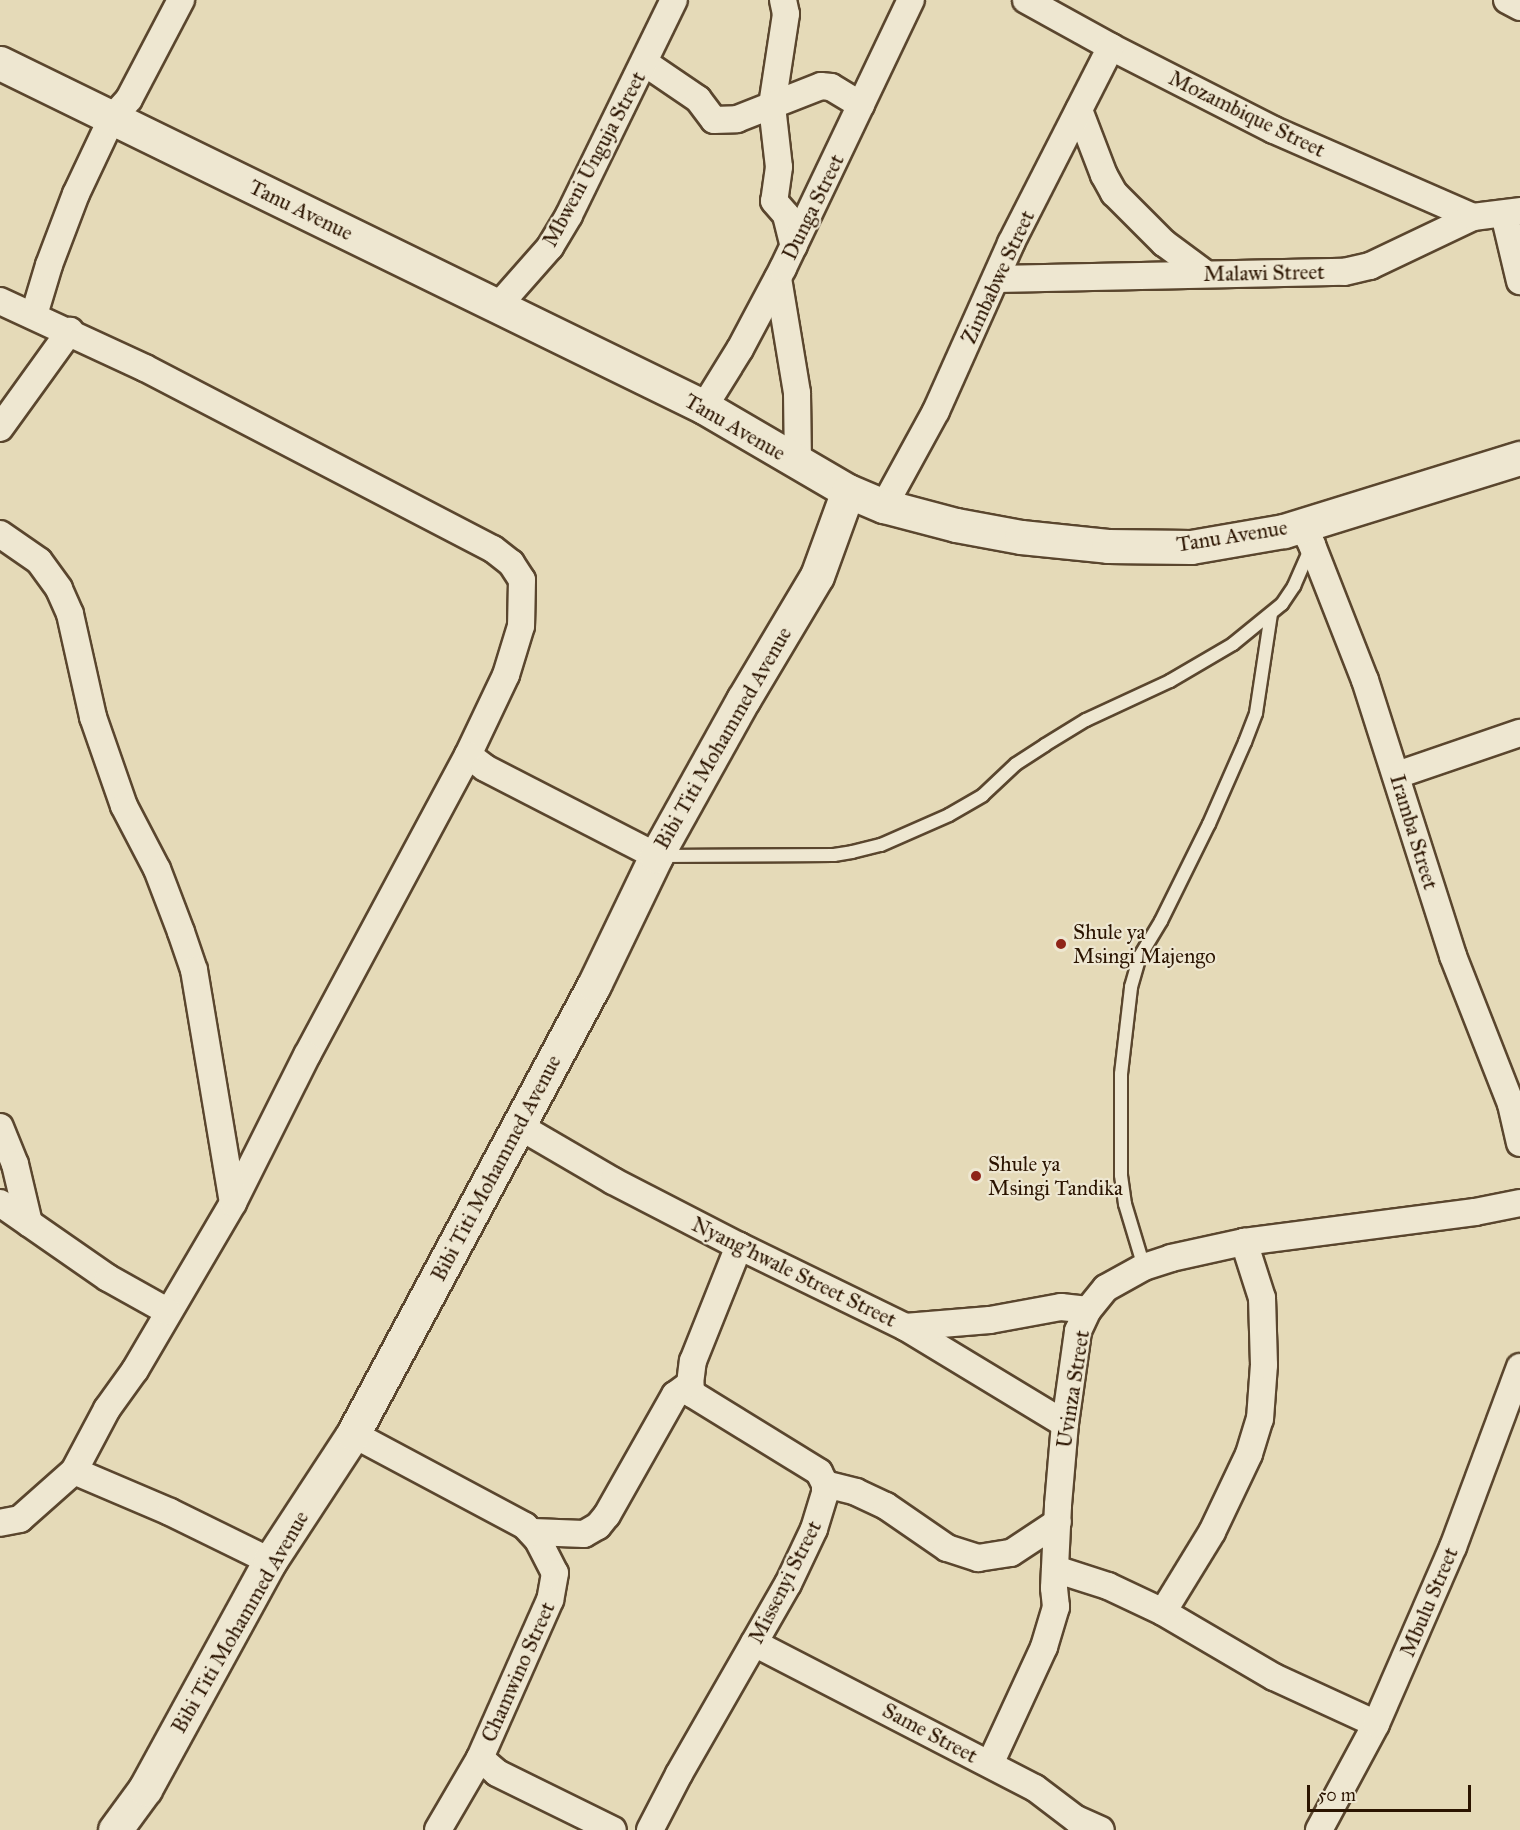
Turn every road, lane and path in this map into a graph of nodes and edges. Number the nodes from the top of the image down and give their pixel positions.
1 (181, 0) edge
2 (674, 0) edge
3 (783, 0) edge
4 (911, 0) edge
5 (1026, 0) edge
6 (1507, 0) edge
7 (1520, 6) edge
8 (1111, 47) junction
9 (0, 63) edge
10 (645, 63) junction
11 (861, 105) junction
12 (772, 106) junction
13 (1079, 110) junction
14 (112, 118) junction
15 (1512, 213) edge
16 (1473, 218) junction
17 (794, 246) junction
18 (1206, 274) junction
19 (778, 278) junction
20 (997, 279) junction
21 (1520, 281) edge
22 (0, 301) edge
23 (498, 306) junction
24 (34, 315) junction
25 (70, 331) junction
26 (704, 407) junction
27 (0, 428) edge
28 (1520, 458) edge
29 (798, 463) junction
30 (848, 491) junction
31 (884, 506) junction
32 (0, 534) edge
33 (1306, 535) junction
34 (1271, 614) junction
35 (1520, 733) edge
36 (468, 755) junction
37 (1397, 775) junction
38 (656, 856) junction
39 (0, 1126) edge
40 (519, 1126) junction
41 (1520, 1143) edge
42 (0, 1203) edge
43 (233, 1203) junction
44 (1520, 1203) edge
45 (29, 1223) junction
46 (1244, 1242) junction
47 (739, 1246) junction
48 (1144, 1267) junction
49 (1088, 1310) junction
50 (167, 1311) junction
51 (905, 1327) junction
52 (1520, 1367) edge
53 (690, 1384) junction
54 (1065, 1424) junction
55 (353, 1434) junction
56 (74, 1471) junction
57 (825, 1484) junction
58 (1058, 1522) junction
59 (0, 1523) edge
60 (532, 1532) junction
61 (270, 1561) junction
62 (1055, 1569) junction
63 (1163, 1612) junction
64 (754, 1643) junction
65 (1376, 1724) junction
66 (480, 1758) junction
67 (990, 1764) junction
68 (1074, 1825) edge
69 (115, 1830) edge
70 (438, 1830) edge
71 (613, 1830) edge
72 (650, 1830) edge
73 (1101, 1830) edge
74 (1319, 1830) edge

1 - 14 street
2 - 10 street, Mbweni Unguja Street
3 - 12 street
4 - 11 street, Dunga Street
5 - 8 street, Mozambique Street
6 - 7 street
8 - 13 street, Zimbabwe Street
8 - 16 street, Mozambique Street
9 - 14 street, Tanu Avenue
10 - 12 street
10 - 23 street, Mbweni Unguja Street
11 - 12 street
11 - 17 street, Dunga Street
12 - 17 street
13 - 18 street
13 - 20 street, Zimbabwe Street
14 - 23 street, Tanu Avenue
14 - 24 street
15 - 16 street, Malawi Street
15 - 21 street
16 - 18 street, Malawi Street
17 - 19 street, Dunga Street
18 - 20 street, Malawi Street
19 - 26 street, Dunga Street
19 - 29 street
20 - 31 street, Zimbabwe Street
22 - 24 street
23 - 26 street, Tanu Avenue
24 - 25 street
25 - 27 street
25 - 36 street
26 - 29 street, Tanu Avenue
28 - 33 street, Tanu Avenue
29 - 30 street, Tanu Avenue
30 - 31 street, Tanu Avenue
30 - 38 street, Bibi Titi Mohammed Avenue
31 - 33 street, Tanu Avenue
32 - 43 street
33 - 34 lane
33 - 37 street, Iramba Street
34 - 38 lane
34 - 48 lane
35 - 37 street
36 - 38 street
36 - 43 street
37 - 41 street, Iramba Street
38 - 40 street, Bibi Titi Mohammed Avenue
39 - 45 street
40 - 47 street, Nyang'hwale Street Street
40 - 55 street, Bibi Titi Mohammed Avenue
42 - 45 street
43 - 50 street
44 - 46 street, Uvinza Street
45 - 50 street
46 - 48 street, Uvinza Street
46 - 63 street
47 - 51 street, Nyang'hwale Street Street
47 - 53 street
48 - 49 street, Uvinza Street
49 - 51 street
49 - 54 street, Uvinza Street
50 - 56 street
51 - 54 street, Nyang'hwale Street Street
52 - 65 street, Mbulu Street
53 - 57 street
53 - 60 street
54 - 58 street, Uvinza Street
55 - 60 street
55 - 61 street, Bibi Titi Mohammed Avenue
56 - 59 street
56 - 61 street
57 - 58 street
57 - 64 street, Missenyi Street
58 - 62 street, Uvinza Street
60 - 66 street, Chamwino Street
61 - 69 street, Bibi Titi Mohammed Avenue
62 - 63 street
62 - 67 street, Uvinza Street
63 - 65 street
64 - 67 street, Same Street
64 - 72 street, Missenyi Street
65 - 74 street, Mbulu Street
66 - 70 street, Chamwino Street
66 - 71 street
67 - 68 street, Same Street
68 - 73 street, Same Street

